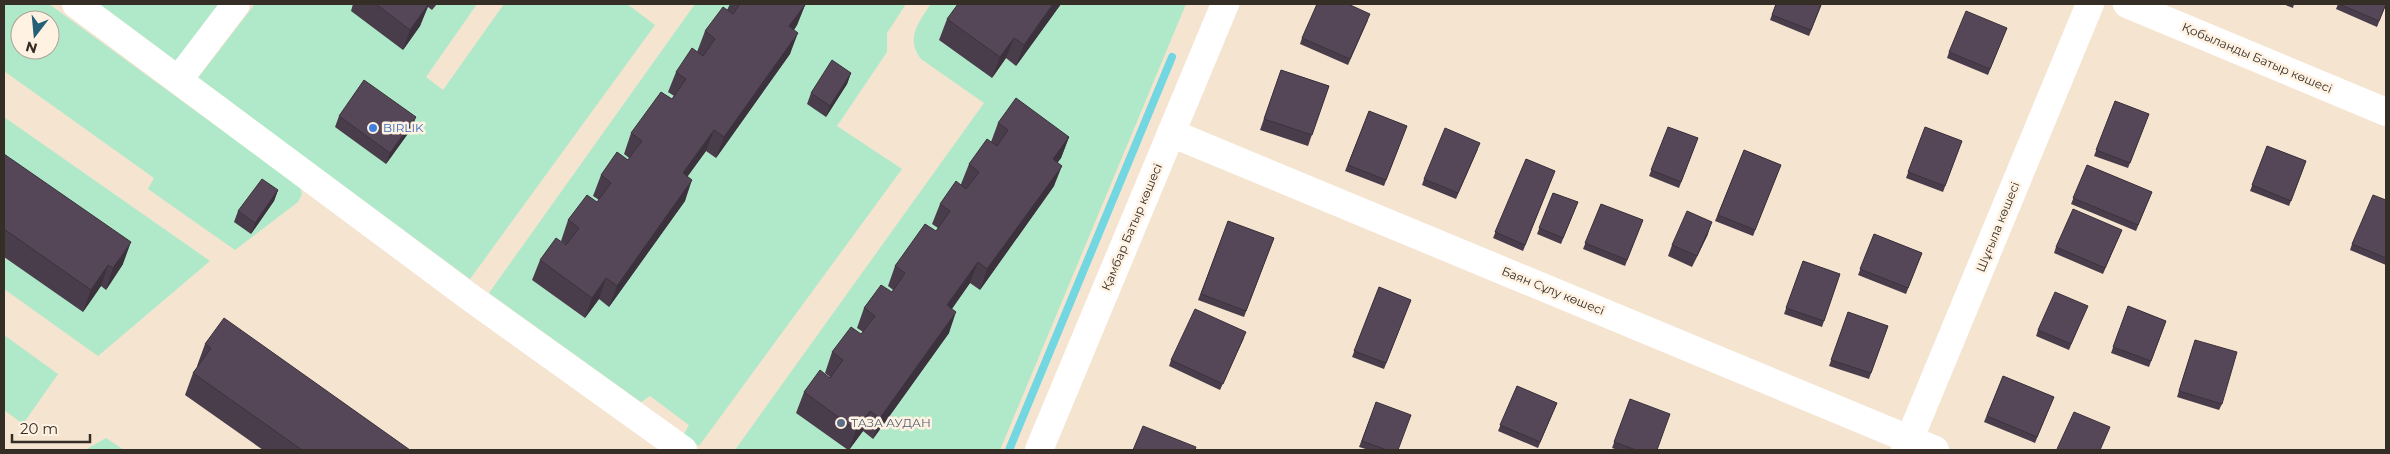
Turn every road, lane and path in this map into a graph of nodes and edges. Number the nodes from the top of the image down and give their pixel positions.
1 (76, 4) edge
2 (236, 4) edge
3 (1225, 4) edge
4 (2090, 4) edge
5 (2127, 4) edge
6 (179, 79) junction
7 (2386, 112) edge
8 (1171, 133) junction
9 (1908, 445) edge
10 (683, 450) edge
11 (1039, 450) edge
12 (1936, 450) edge

1 - 6 street
2 - 6 street
3 - 8 street, Қамбар Батыр көшесі
4 - 9 street, Шұғыла көшесі
5 - 7 street, Қобыланды Батыр көшесі
6 - 10 street
8 - 9 street, Баян Сұлу көшесі
8 - 11 street, Қамбар Батыр көшесі
9 - 12 street, Баян Сұлу көшесі

